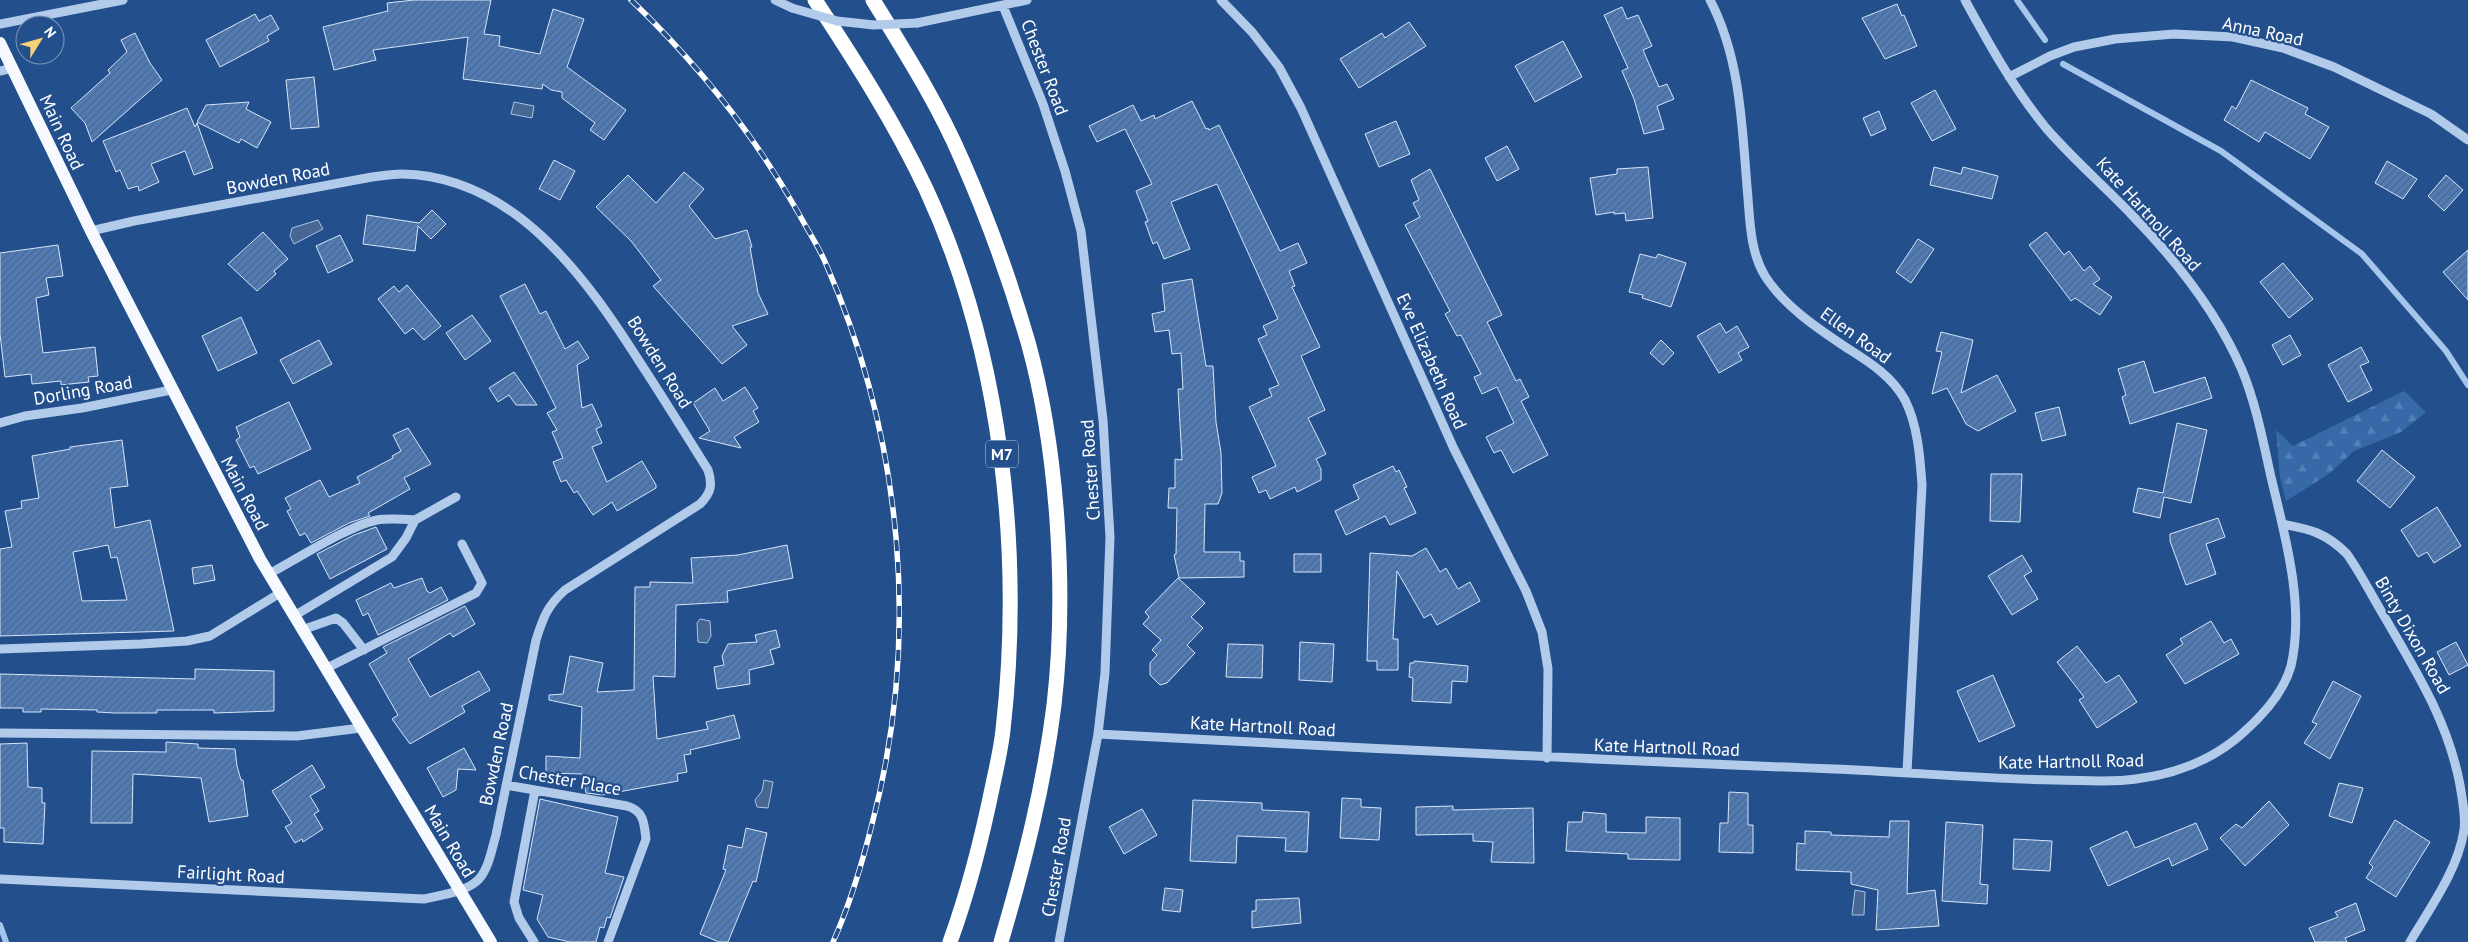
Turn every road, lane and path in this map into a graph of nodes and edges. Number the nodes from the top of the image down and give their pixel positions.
1 (123, 0) edge
2 (775, 0) edge
3 (815, 0) edge
4 (873, 0) edge
5 (1027, 0) edge
6 (1221, 0) edge
7 (1710, 0) edge
8 (1966, 0) edge
9 (1002, 6) junction
10 (0, 24) edge
11 (0, 43) edge
12 (13, 68) junction
13 (0, 71) edge
14 (2009, 77) junction
15 (2468, 140) edge
16 (91, 231) junction
17 (171, 390) junction
18 (0, 423) edge
19 (456, 497) dead end
20 (415, 520) junction
21 (2282, 524) junction
22 (462, 544) dead end
23 (269, 574) junction
24 (280, 593) junction
25 (294, 616) junction
26 (302, 630) junction
27 (0, 649) edge
28 (364, 650) junction
29 (325, 669) junction
30 (361, 728) junction
31 (0, 733) edge
32 (1098, 734) junction
33 (1547, 758) junction
34 (1907, 772) junction
35 (506, 785) junction
36 (535, 790) junction
37 (0, 880) edge
38 (460, 890) junction
39 (491, 942) edge
40 (534, 942) edge
41 (608, 942) edge
42 (950, 942) edge
43 (1001, 942) edge
44 (1058, 942) edge
45 (2410, 942) edge

1 - 10 street
2 - 9 street, bridge
3 - 42 highway, M7
4 - 43 highway
5 - 9 street
6 - 33 street, Eve Elizabeth Road
7 - 34 street, Ellen Road
8 - 14 street, Kate Hartnoll Road
9 - 32 street, Chester Road
11 - 12 main road, Main Road
12 - 13 street
12 - 16 main road, Main Road
14 - 15 street, Anna Road
14 - 21 street, Kate Hartnoll Road
16 - 17 main road, Main Road
16 - 35 street, Bowden Road
17 - 18 street, Dorling Road
17 - 23 main road, Main Road
19 - 20 street
20 - 23 street
20 - 25 street
21 - 34 street, Kate Hartnoll Road
21 - 45 street, Binty Dixon Road
22 - 28 street
23 - 24 main road, Main Road
24 - 25 main road, Main Road
24 - 27 street
25 - 26 main road, Main Road
26 - 28 street
26 - 29 main road, Main Road
28 - 29 street
29 - 30 main road, Main Road
30 - 31 street
30 - 38 main road, Main Road
32 - 33 street, Kate Hartnoll Road
32 - 44 street, Chester Road
33 - 34 street, Kate Hartnoll Road
35 - 36 street, Chester Place
35 - 38 street, Bowden Road
36 - 40 street
36 - 41 street, Chester Place
37 - 38 street, Fairlight Road
38 - 39 main road, Main Road

